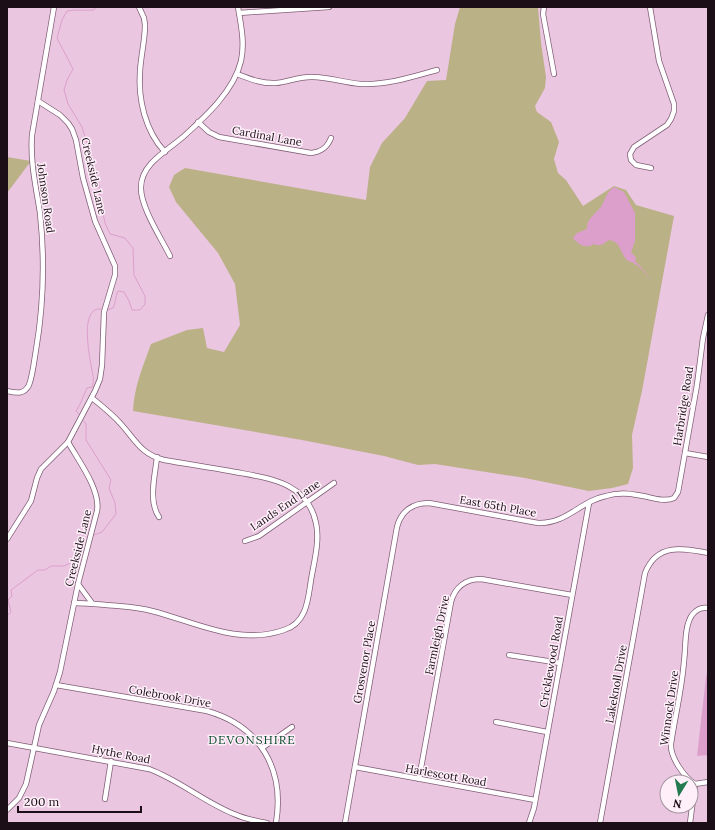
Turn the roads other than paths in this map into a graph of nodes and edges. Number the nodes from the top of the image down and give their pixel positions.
1 (54, 7) edge
2 (139, 7) edge
3 (238, 7) edge
4 (329, 7) edge
5 (544, 7) edge
6 (650, 7) edge
7 (239, 13) junction
8 (437, 70) dead end
9 (237, 74) junction
10 (554, 74) dead end
11 (38, 101) junction
12 (198, 122) junction
13 (331, 138) dead end
14 (165, 152) junction
15 (651, 168) dead end
16 (170, 256) dead end
17 (708, 315) edge
18 (7, 391) edge
19 (92, 398) junction
20 (68, 442) junction
21 (685, 453) junction
22 (157, 457) junction
23 (708, 457) edge
24 (334, 483) dead end
25 (674, 498) joint
26 (308, 502) junction
27 (588, 503) junction
28 (409, 509) joint
29 (159, 517) dead end
30 (7, 539) edge
31 (245, 541) dead end
32 (708, 553) edge
33 (78, 584) junction
34 (572, 596) junction
35 (74, 603) junction
36 (92, 603) junction
37 (708, 608) edge
38 (508, 655) dead end
39 (560, 663) junction
40 (56, 685) junction
41 (496, 722) dead end
42 (292, 727) dead end
43 (547, 732) junction
44 (7, 743) edge
45 (34, 748) junction
46 (262, 748) junction
47 (111, 761) junction
48 (355, 767) junction
49 (685, 774) edge
50 (420, 779) junction
51 (105, 799) dead end
52 (535, 800) junction
53 (7, 810) edge
54 (267, 823) edge
55 (276, 823) edge
56 (345, 823) edge
57 (529, 823) edge
58 (600, 823) edge

1 - 11 street, Johnson Road
2 - 14 street
3 - 7 street
4 - 7 street
5 - 10 street
6 - 15 street
7 - 9 street
8 - 9 street
9 - 12 street
11 - 18 street, Johnson Road
11 - 19 street, Creekside Lane
12 - 13 street, Cardinal Lane
12 - 14 street
14 - 16 street
17 - 21 street, Harbridge Road
19 - 20 street, Creekside Lane
19 - 22 street
20 - 30 street
20 - 33 street, Creekside Lane
21 - 23 street
21 - 25 street, Harbridge Road
22 - 26 street
22 - 29 street
24 - 26 street, Lands End Lane
25 - 27 street, East 65th Place
26 - 31 street, Lands End Lane
26 - 36 street
27 - 28 street, East 65th Place
27 - 34 street, Cricklewood Road
28 - 48 street, Grosvenor Place
32 - 58 street, Lakeknoll Drive
33 - 35 street, Creekside Lane
33 - 36 street
34 - 39 street, Cricklewood Road
34 - 50 street, Farmleigh Drive
35 - 36 street
35 - 40 street, Creekside Lane
37 - 49 street, Winnock Drive
38 - 39 street
39 - 43 street, Cricklewood Road
40 - 45 street, Creekside Lane
40 - 46 street, Colebrook Drive
41 - 43 street
42 - 46 street
43 - 52 street, Cricklewood Road
44 - 45 street, Hythe Road
45 - 47 street, Hythe Road
45 - 53 street, Creekside Lane
46 - 55 street, Colebrook Drive
47 - 51 street
47 - 54 street, Hythe Road
48 - 50 street, Harlescott Road
48 - 56 street, Grosvenor Place
50 - 52 street, Harlescott Road
52 - 57 street, Cricklewood Road

